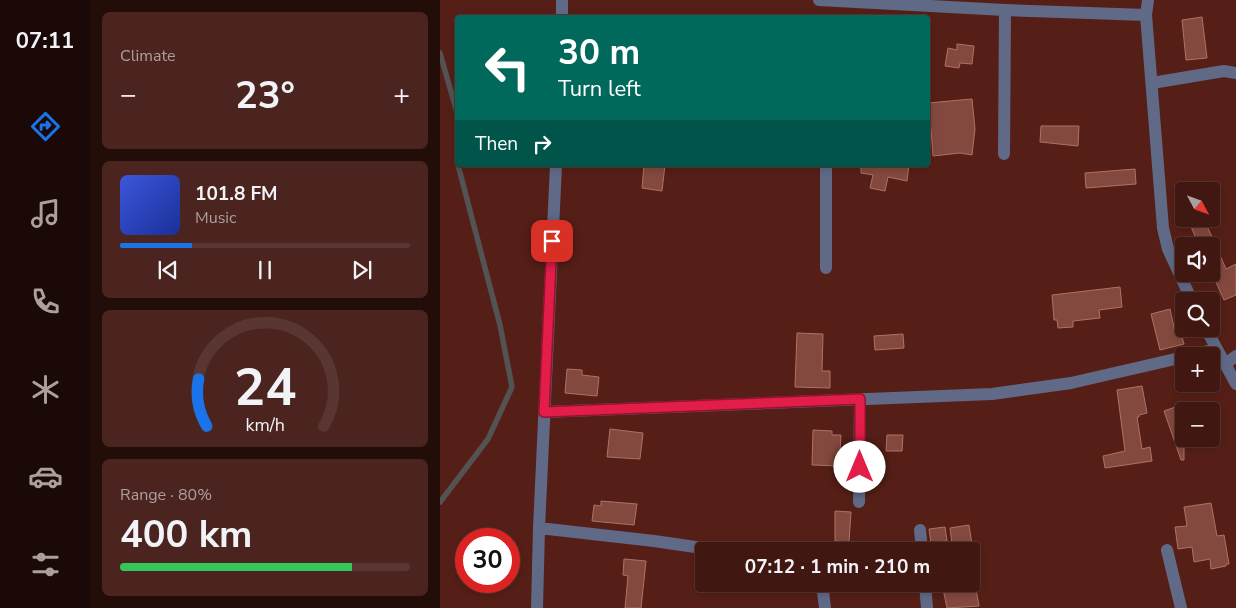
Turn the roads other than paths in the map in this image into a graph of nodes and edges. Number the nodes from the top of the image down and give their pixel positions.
1 (562, 0) edge
2 (819, 0) edge
3 (1148, 0) edge
4 (1006, 10) junction
5 (562, 15) edge
6 (1146, 15) junction
7 (1236, 73) edge
8 (1152, 83) junction
9 (1004, 154) dead end
10 (556, 167) edge
11 (826, 167) edge
12 (826, 268) dead end
13 (1188, 292) edge
14 (1220, 356) edge
15 (1236, 356) edge
16 (1175, 359) edge
17 (1224, 364) junction
18 (1236, 384) edge
19 (860, 399) junction
20 (544, 412) junction
21 (860, 502) dead end
22 (539, 528) junction
23 (920, 530) dead end
24 (921, 542) edge
25 (695, 547) edge
26 (1167, 550) dead end
27 (823, 592) edge
28 (926, 592) edge
29 (538, 608) edge
30 (825, 608) edge
31 (927, 608) edge
32 (1180, 608) edge

1 - 5 street
2 - 4 street
3 - 6 street
4 - 6 street
4 - 9 street
6 - 8 street
7 - 8 street
8 - 13 street
10 - 20 street
11 - 12 street
14 - 17 street
15 - 17 street
16 - 19 street
17 - 18 street
19 - 20 street
19 - 21 street
20 - 22 street
22 - 25 street
22 - 29 street
23 - 24 street
26 - 32 street
27 - 30 street
28 - 31 street

